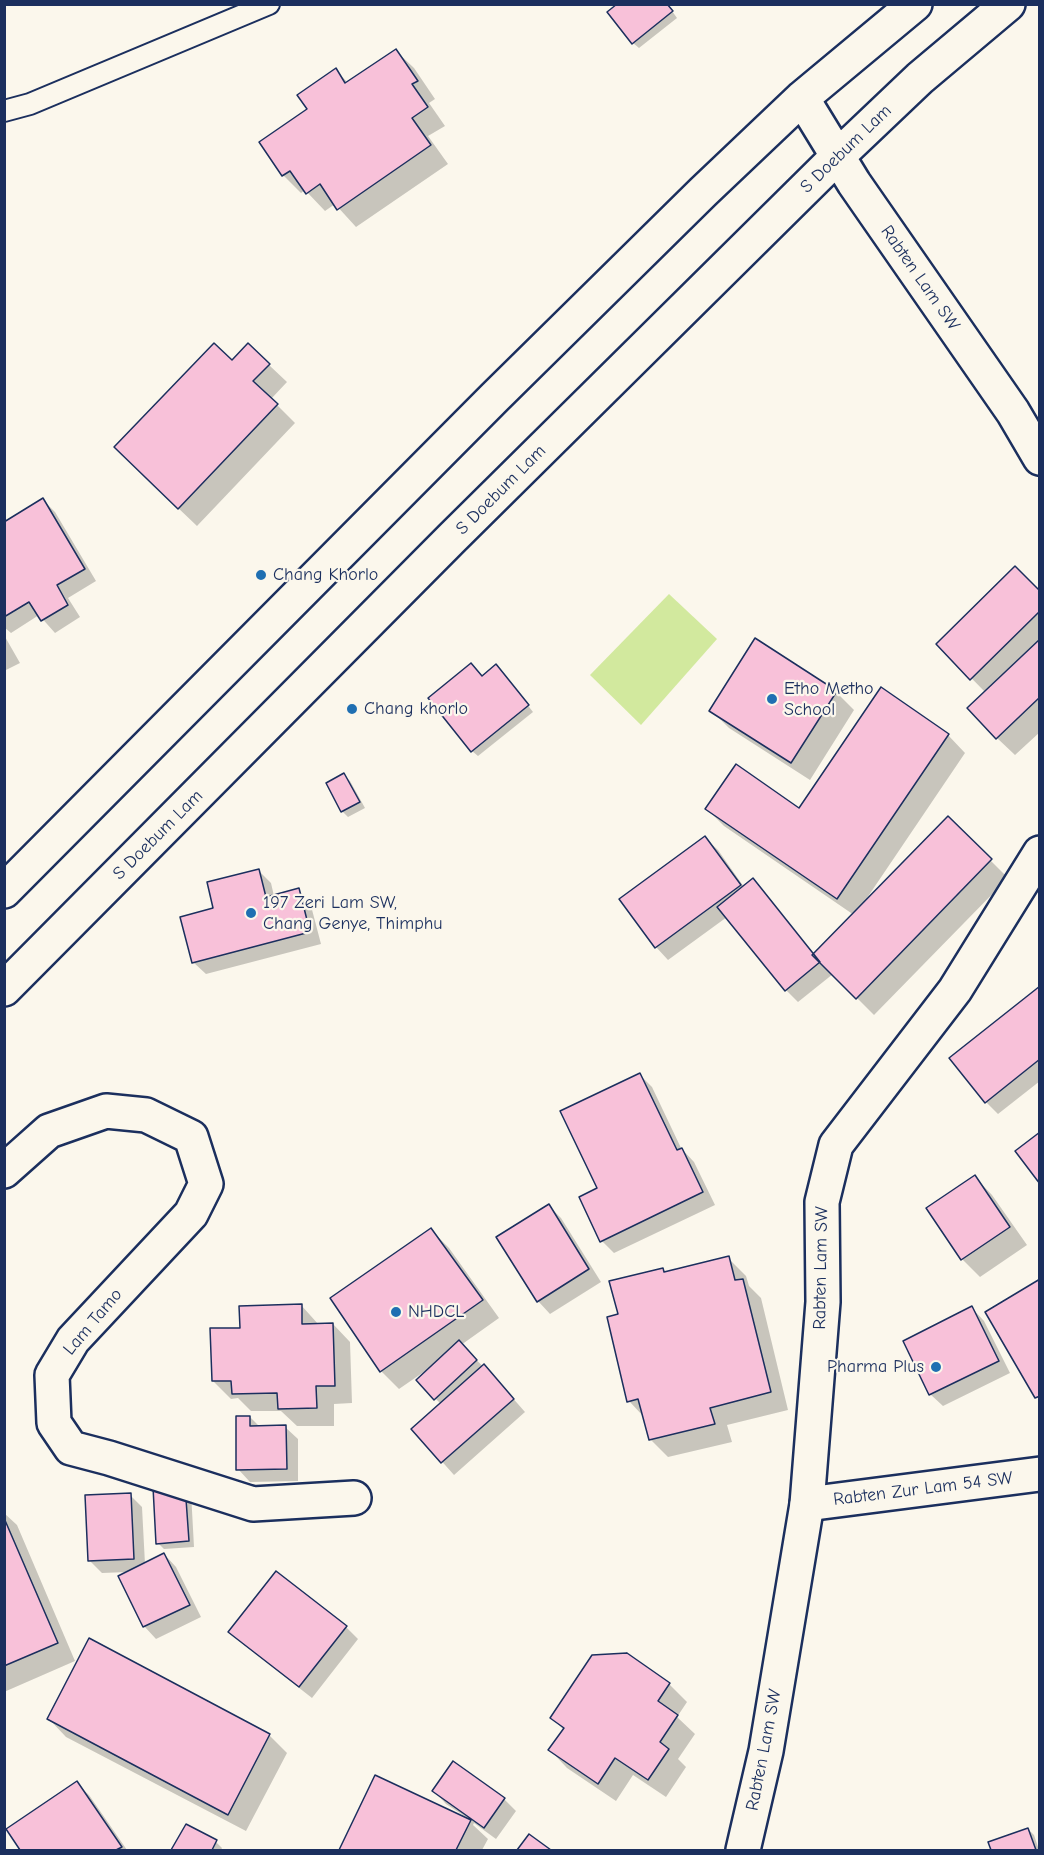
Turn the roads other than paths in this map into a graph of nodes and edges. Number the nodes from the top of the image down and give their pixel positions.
1 (269, 4) edge
2 (915, 4) edge
3 (1008, 4) edge
4 (802, 98) junction
5 (4, 111) edge
6 (839, 155) junction
7 (1040, 458) edge
8 (1040, 853) edge
9 (4, 891) edge
10 (4, 989) edge
11 (4, 1171) edge
12 (1040, 1474) edge
13 (354, 1498) dead end
14 (807, 1504) junction
15 (743, 1851) edge

1 - 5 lane
2 - 4 main road
3 - 6 main road, S Doebum Lam
4 - 6 main road, Rabten Lam SW
4 - 9 main road
6 - 7 main road, Rabten Lam SW
6 - 10 main road, S Doebum Lam
8 - 14 main road, Rabten Lam SW
11 - 13 main road, Lam Tamo
12 - 14 main road, Rabten Zur Lam 54 SW
14 - 15 main road, Rabten Lam SW

